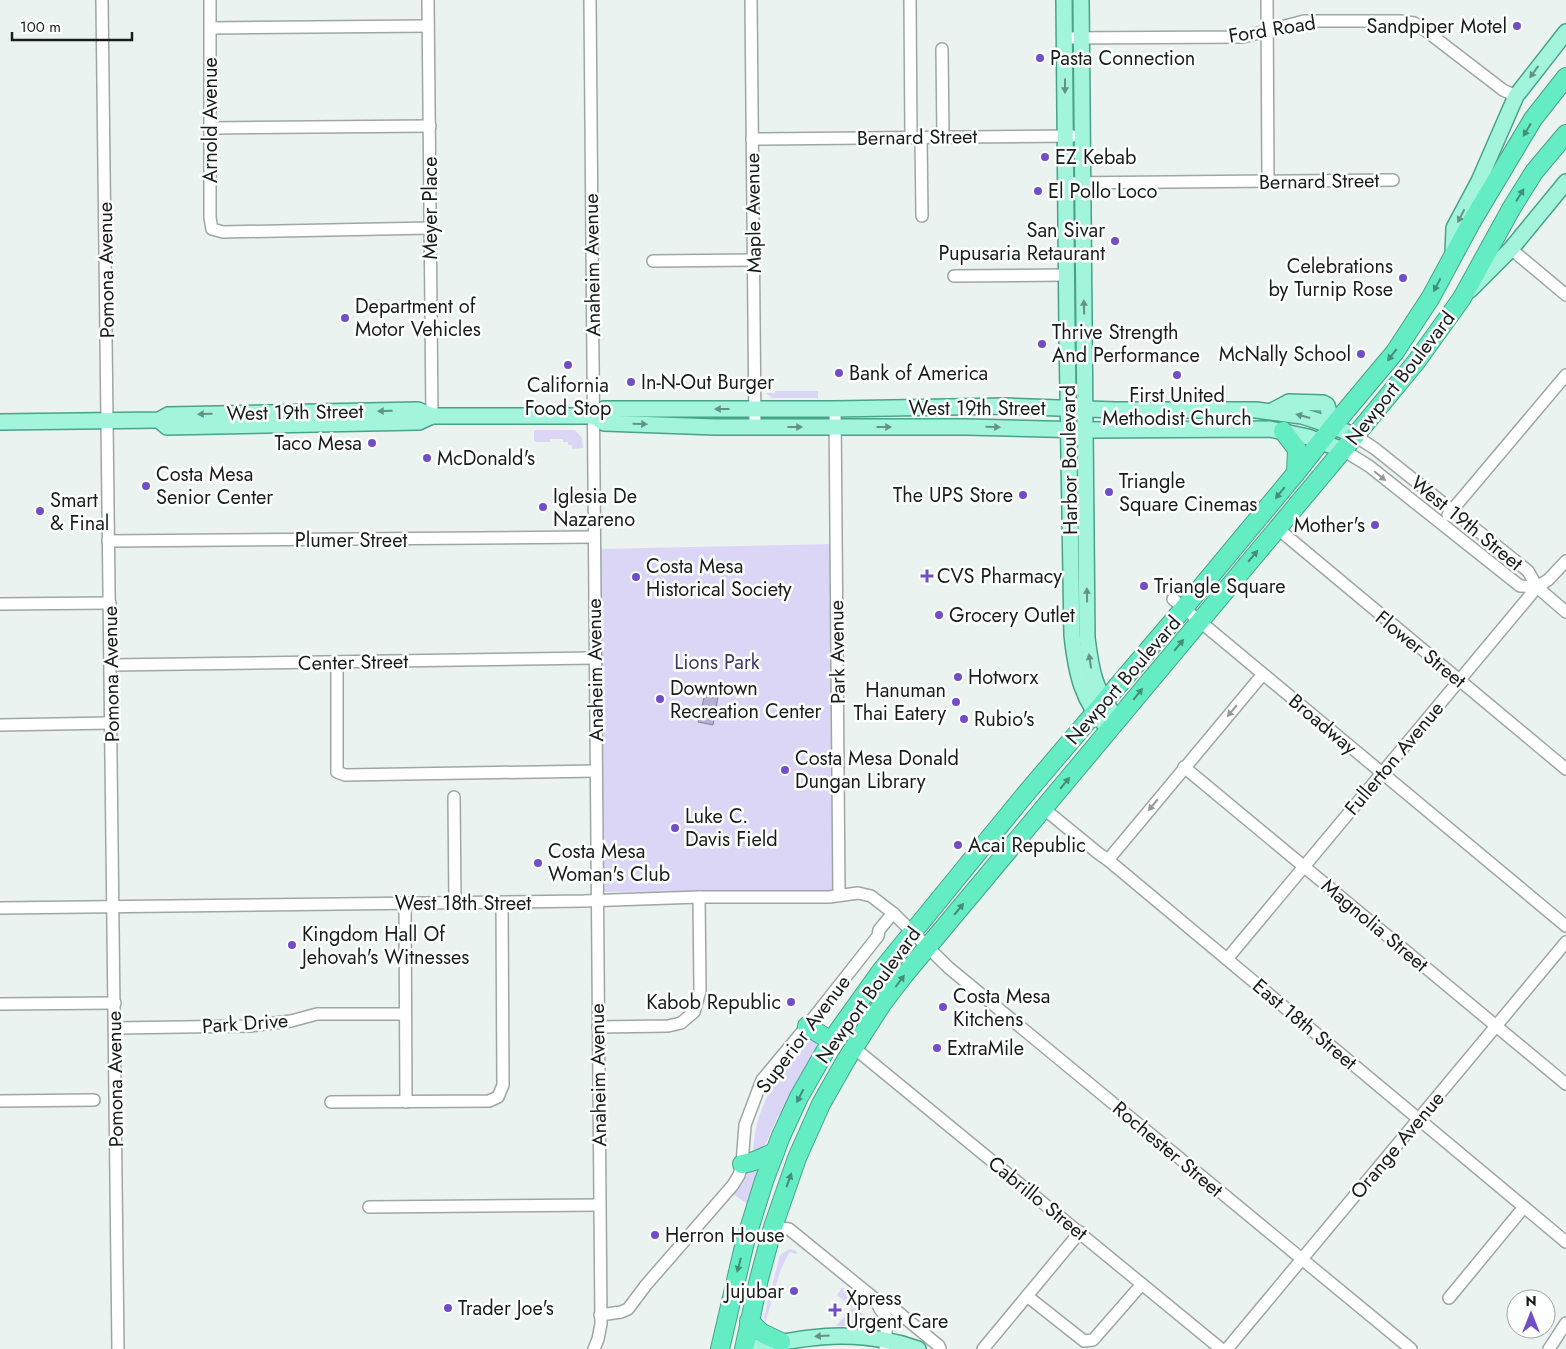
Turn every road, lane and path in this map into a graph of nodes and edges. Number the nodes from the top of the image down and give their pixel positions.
1 (102, 0) edge
2 (210, 0) edge
3 (428, 0) edge
4 (590, 0) edge
5 (751, 0) edge
6 (910, 0) edge
7 (1064, 0) edge
8 (1081, 0) edge
9 (1267, 0) edge
10 (428, 26) junction
11 (211, 28) junction
12 (1267, 30) junction
13 (1566, 32) edge
14 (1064, 38) junction
15 (1082, 38) junction
16 (942, 49) dead end
17 (1566, 77) edge
18 (1516, 96) junction
19 (430, 126) junction
20 (210, 128) junction
21 (1566, 134) edge
22 (1065, 136) junction
23 (1082, 136) junction
24 (916, 137) junction
25 (944, 137) junction
26 (752, 139) junction
27 (1393, 180) dead end
28 (1268, 182) junction
29 (1566, 182) edge
30 (1066, 183) junction
31 (1083, 183) junction
32 (922, 216) dead end
33 (431, 228) junction
34 (1511, 249) junction
35 (1453, 254) junction
36 (754, 260) junction
37 (653, 261) dead end
38 (1066, 275) junction
39 (954, 276) dead end
40 (1566, 295) edge
41 (1462, 298) junction
42 (1566, 375) edge
43 (1068, 407) junction
44 (1085, 408) junction
45 (755, 409) junction
46 (836, 409) junction
47 (432, 416) junction
48 (593, 416) junction
49 (108, 421) junction
50 (0, 422) edge
51 (1333, 426) junction
52 (756, 427) junction
53 (835, 427) junction
54 (1068, 429) junction
55 (1085, 430) junction
56 (1283, 431) junction
57 (1355, 436) junction
58 (1321, 441) junction
59 (1343, 450) junction
60 (1296, 473) junction
61 (1452, 511) junction
62 (1441, 524) junction
63 (1277, 528) junction
64 (593, 537) junction
65 (108, 541) junction
66 (1566, 561) edge
67 (1537, 587) junction
68 (110, 603) junction
69 (0, 604) edge
70 (1179, 604) junction
71 (1566, 612) edge
72 (1200, 621) junction
73 (594, 658) junction
74 (336, 662) junction
75 (111, 664) junction
76 (1263, 674) junction
77 (1459, 680) junction
78 (1099, 707) junction
79 (111, 723) junction
80 (1114, 724) junction
81 (0, 725) edge
82 (1184, 767) junction
83 (1566, 769) edge
84 (596, 771) junction
85 (1382, 774) junction
86 (454, 798) dead end
87 (1043, 808) junction
88 (1108, 860) junction
89 (1304, 866) junction
90 (839, 895) junction
91 (700, 897) junction
92 (597, 901) junction
93 (502, 902) junction
94 (404, 903) junction
95 (455, 903) junction
96 (113, 906) junction
97 (0, 908) edge
98 (893, 913) junction
99 (1566, 926) edge
100 (913, 932) junction
101 (1566, 942) edge
102 (928, 947) junction
103 (1227, 959) junction
104 (115, 1003) junction
105 (0, 1004) edge
106 (405, 1014) junction
107 (1496, 1025) junction
108 (807, 1026) junction
109 (115, 1028) junction
110 (598, 1028) junction
111 (831, 1041) junction
112 (853, 1047) junction
113 (1566, 1084) edge
114 (94, 1100) dead end
115 (0, 1101) edge
116 (331, 1102) dead end
117 (406, 1102) junction
118 (1419, 1119) junction
119 (775, 1152) junction
120 (742, 1164) junction
121 (599, 1205) junction
122 (369, 1207) dead end
123 (1524, 1207) junction
124 (773, 1227) junction
125 (1080, 1232) junction
126 (1566, 1242) edge
127 (1302, 1259) junction
128 (1142, 1284) junction
129 (1027, 1296) junction
130 (1449, 1298) dead end
131 (876, 1299) junction
132 (600, 1315) junction
133 (750, 1321) junction
134 (1566, 1323) edge
135 (781, 1342) junction
136 (596, 1344) edge
137 (886, 1345) edge
138 (118, 1349) edge
139 (720, 1349) edge
140 (745, 1349) edge
141 (918, 1349) edge
142 (940, 1349) edge
143 (983, 1349) edge
144 (1221, 1349) edge
145 (1228, 1349) edge
146 (1411, 1349) edge
147 (1549, 1349) edge

1 - 49 street, Pomona Avenue
2 - 11 street, Arnold Avenue
3 - 10 street, Meyer Place
4 - 48 street, Anaheim Avenue
5 - 26 street, Maple Avenue
6 - 24 street
7 - 14 main road, Harbor Boulevard
8 - 15 main road, Harbor Boulevard
9 - 12 street
10 - 11 street
10 - 19 street, Meyer Place
11 - 20 street, Arnold Avenue
12 - 15 street, Ford Road
12 - 18 street, Ford Road
12 - 28 street
13 -> 18 main road, Newport Boulevard
14 - 15 street, Ford Road
14 -> 22 main road, Harbor Boulevard
15 - 23 main road, Harbor Boulevard
16 - 25 street
17 -> 35 highway
18 -> 35 main road, Newport Boulevard
19 - 20 street
19 - 33 street, Meyer Place
20 - 33 street, Arnold Avenue
41 -> 21 highway
22 - 23 street, Bernard Street
22 - 25 street, Bernard Street
22 - 30 main road, Harbor Boulevard
23 - 31 main road, Harbor Boulevard
24 - 25 street, Bernard Street
24 - 26 street, Bernard Street
24 - 32 street
26 - 36 street, Maple Avenue
27 - 28 street, Bernard Street
28 - 31 street, Bernard Street
29 - 34 main road, Newport Boulevard
30 - 31 street, Bernard Street
30 - 38 main road, Harbor Boulevard
44 -> 31 main road, Harbor Boulevard
33 - 47 street, Meyer Place
34 - 40 street
34 - 41 main road, Newport Boulevard
35 -> 51 highway, Newport Boulevard
36 - 37 street
36 - 45 street, Maple Avenue
38 - 39 street
38 - 43 main road, Harbor Boulevard
41 - 57 highway, Newport Boulevard
42 - 61 street
43 - 44 main road, West 19th Street
43 - 46 main road, West 19th Street
43 - 54 main road, Harbor Boulevard
51 -> 44 main road, West 19th Street
44 - 55 main road, Harbor Boulevard
45 - 46 main road, West 19th Street
45 -> 48 main road, West 19th Street
45 - 52 street, Maple Avenue
46 - 53 street, Park Avenue
47 - 48 main road, West 19th Street
47 - 49 main road, West 19th Street
48 -> 52 main road, West 19th Street
48 - 64 street, Anaheim Avenue
49 - 50 main road, West 19th Street
49 - 65 street, Pomona Avenue
51 - 57 main road, West 19th Street
51 - 58 highway, Newport Boulevard
52 -> 53 main road, West 19th Street
53 -> 54 main road, West 19th Street
53 - 90 street, Park Avenue
54 - 55 main road, West 19th Street
54 - 78 main road, Harbor Boulevard
55 - 56 main road, West 19th Street
78 -> 55 main road, Harbor Boulevard
56 - 58 main road, West 19th Street
56 - 60 highway
57 - 59 highway, Newport Boulevard
57 - 61 street, West 19th Street
58 - 59 main road, West 19th Street
58 - 60 highway, Newport Boulevard
59 -> 62 street, West 19th Street
59 - 63 highway, Newport Boulevard
60 -> 70 highway, Newport Boulevard
61 - 62 street
61 - 67 street, West 19th Street
62 - 67 street, West 19th Street
72 -> 63 highway, Newport Boulevard
63 - 77 street, Flower Street
64 - 65 street, Plumer Street
64 - 73 street, Anaheim Avenue
65 - 68 street, Pomona Avenue
66 - 67 street, Fullerton Avenue
67 - 71 street
67 - 77 street, Fullerton Avenue
68 - 69 street
68 - 75 street, Pomona Avenue
70 - 72 street, Broadway
70 - 78 highway, Newport Boulevard
72 - 76 street, Broadway
80 -> 72 highway, Newport Boulevard
73 - 74 street, Center Street
73 - 84 street, Anaheim Avenue
74 - 75 street, Center Street
74 - 84 street
75 - 79 street, Pomona Avenue
76 -> 82 street
76 - 85 street, Broadway
77 - 83 street, Flower Street
77 - 85 street, Fullerton Avenue
78 - 80 main road, Harbor Boulevard
78 - 100 highway, Newport Boulevard
79 - 81 street
79 - 96 street, Pomona Avenue
87 -> 80 highway, Newport Boulevard
82 -> 88 street
82 - 89 street, Magnolia Street
84 - 92 street, Anaheim Avenue
85 - 89 street, Fullerton Avenue
85 - 99 street, Broadway
86 - 95 street
87 - 88 street, East 18th Street
102 -> 87 highway, Newport Boulevard
88 - 103 street, East 18th Street
89 - 103 street, Fullerton Avenue
89 - 107 street, Magnolia Street
90 - 91 street, West 18th Street
90 - 98 street, West 18th Street
91 - 92 street, West 18th Street
91 - 110 street
92 - 93 street, West 18th Street
92 - 110 street, Anaheim Avenue
93 - 95 street, West 18th Street
93 - 117 street
94 - 95 street, West 18th Street
94 - 96 street, West 18th Street
94 - 106 street
96 - 97 street, West 18th Street
96 - 104 street, Pomona Avenue
98 - 100 street, West 18th Street
98 - 108 street, Superior Avenue
100 - 102 street, Rochester Street
100 - 111 highway, Newport Boulevard
101 - 107 street, Orange Avenue
112 -> 102 highway, Newport Boulevard
102 - 127 street, Rochester Street
103 - 118 street, East 18th Street
104 - 105 street
104 - 109 street, Pomona Avenue
106 - 109 street, Park Drive
106 - 117 street
107 - 113 street, Magnolia Street
107 - 118 street, Orange Avenue
108 - 111 highway
108 - 120 street, Superior Avenue
109 - 138 street, Pomona Avenue
110 - 121 street, Anaheim Avenue
111 -> 119 highway, Newport Boulevard
124 -> 112 highway, Newport Boulevard
112 - 125 street, Cabrillo Street
114 - 115 street
116 - 117 street
118 - 123 street, East 18th Street
118 - 127 street, Orange Avenue
119 - 120 highway
119 -> 139 highway, Newport Boulevard
120 - 132 street, Superior Avenue
121 - 122 street
121 - 132 street, Anaheim Avenue
123 - 126 street, East 18th Street
123 - 130 street
124 - 131 street
124 - 133 highway, Newport Boulevard
125 - 128 street, Cabrillo Street
125 - 129 street
127 - 145 street, Orange Avenue
127 - 146 street, Rochester Street
128 - 129 street
128 - 144 street, Cabrillo Street
129 - 143 street
131 - 137 street
131 - 142 street
132 - 136 street, Anaheim Avenue
133 - 135 highway
133 - 140 highway, Newport Boulevard
134 - 147 street
137 -> 135 main road
135 - 140 main road
137 - 141 main road

